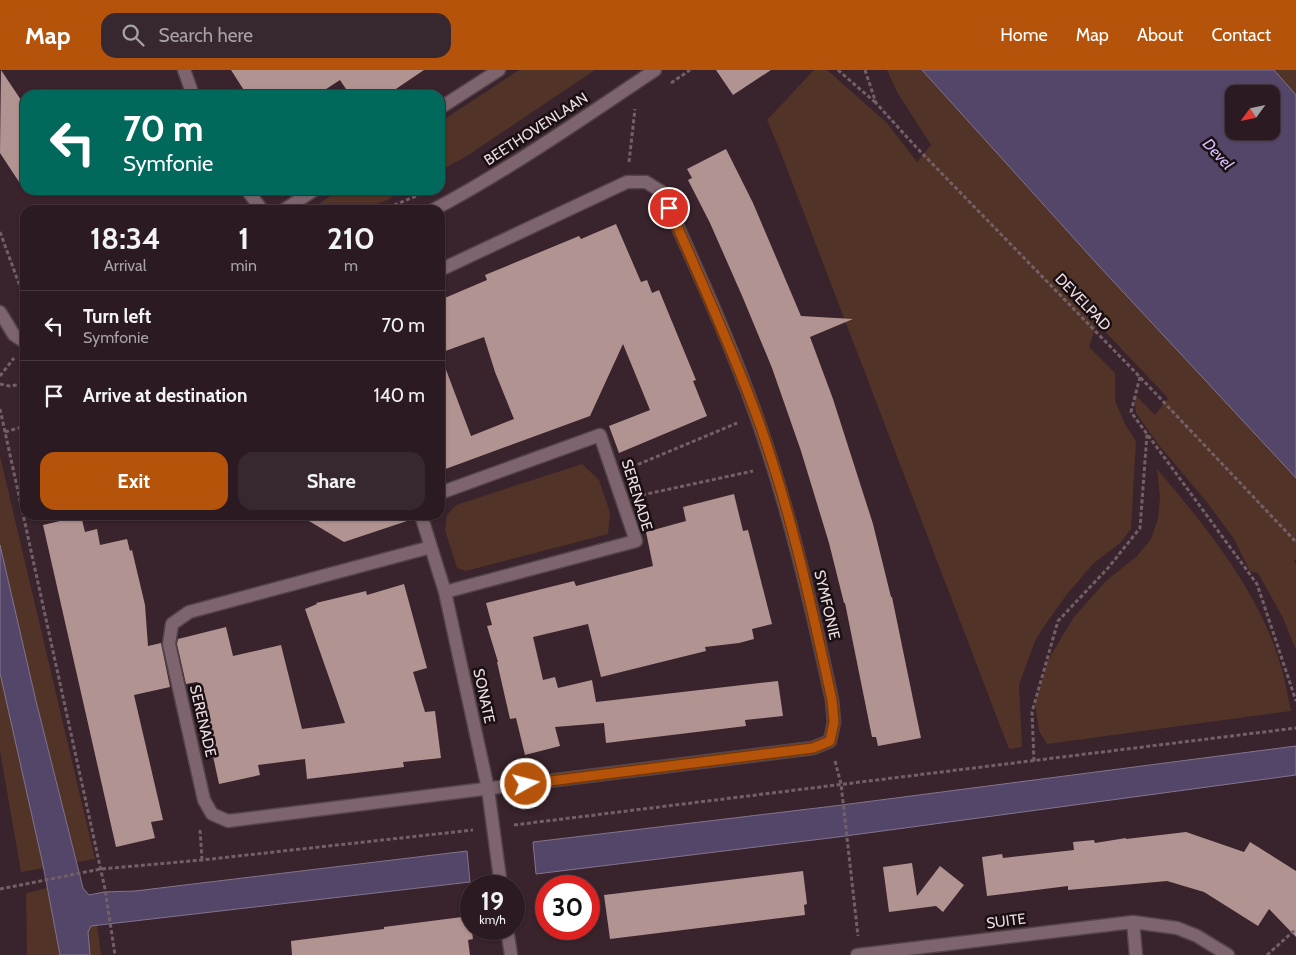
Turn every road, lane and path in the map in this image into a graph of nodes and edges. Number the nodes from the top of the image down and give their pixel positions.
1 (184, 70) edge
2 (499, 70) edge
3 (655, 70) edge
4 (838, 70) edge
5 (866, 70) edge
6 (191, 90) edge
7 (876, 103) junction
8 (445, 105) edge
9 (636, 108) dead end
10 (627, 182) junction
11 (306, 195) edge
12 (419, 195) edge
13 (291, 205) edge
14 (394, 205) edge
15 (443, 205) edge
16 (0, 232) edge
17 (445, 268) edge
18 (20, 286) edge
19 (0, 312) edge
20 (20, 339) edge
21 (1140, 376) junction
22 (0, 384) edge
23 (20, 385) edge
24 (0, 409) edge
25 (756, 415) junction
26 (20, 428) edge
27 (5, 432) junction
28 (1147, 434) junction
29 (773, 466) junction
30 (614, 474) junction
31 (445, 491) edge
32 (20, 500) edge
33 (623, 500) junction
34 (24, 520) edge
35 (423, 520) edge
36 (1296, 542) edge
37 (431, 547) junction
38 (445, 592) junction
39 (1296, 701) edge
40 (1296, 728) edge
41 (830, 741) junction
42 (1034, 761) junction
43 (842, 784) junction
44 (488, 789) junction
45 (494, 828) junction
46 (101, 869) junction
47 (500, 875) edge
48 (0, 888) edge
49 (1133, 922) junction
50 (1296, 929) edge
51 (509, 940) edge
52 (883, 954) edge
53 (115, 955) edge
54 (512, 955) edge
55 (858, 955) edge
56 (1136, 955) edge
57 (1228, 955) edge
58 (1267, 955) edge

1 - 6 street
2 - 8 street
3 - 15 street, BEETHOVENLAAN
4 - 7 path
5 - 7 path, DEVELPAD
7 - 21 path, DEVELPAD
9 - 10 path
10 - 17 street
10 - 25 street, SYMFONIE
11 - 13 street
12 - 14 path
16 - 18 path
19 - 20 street
21 - 28 path
21 - 36 path, DEVELPAD
22 - 23 path
24 - 27 path
25 - 29 street, SYMFONIE
25 - 30 path
26 - 27 path
27 - 32 path
28 - 39 path
28 - 42 path
29 - 33 path
29 - 41 street, SYMFONIE
30 - 31 street, SERENADE
30 - 33 street, SERENADE
33 - 38 street, SERENADE
34 - 46 path
35 - 37 street, SONATE
37 - 38 street, SONATE
37 - 44 street, SERENADE
38 - 44 street, SONATE
40 - 42 path
41 - 43 path
41 - 44 street
42 - 43 path
43 - 45 path
43 - 55 path
44 - 45 street, SONATE
45 - 46 path
45 - 47 street, SONATE
46 - 48 path
46 - 53 path
49 - 52 street, SUITE
49 - 56 street
49 - 57 street, SUITE
50 - 58 path
51 - 54 street
52 - 55 street, SUITE

